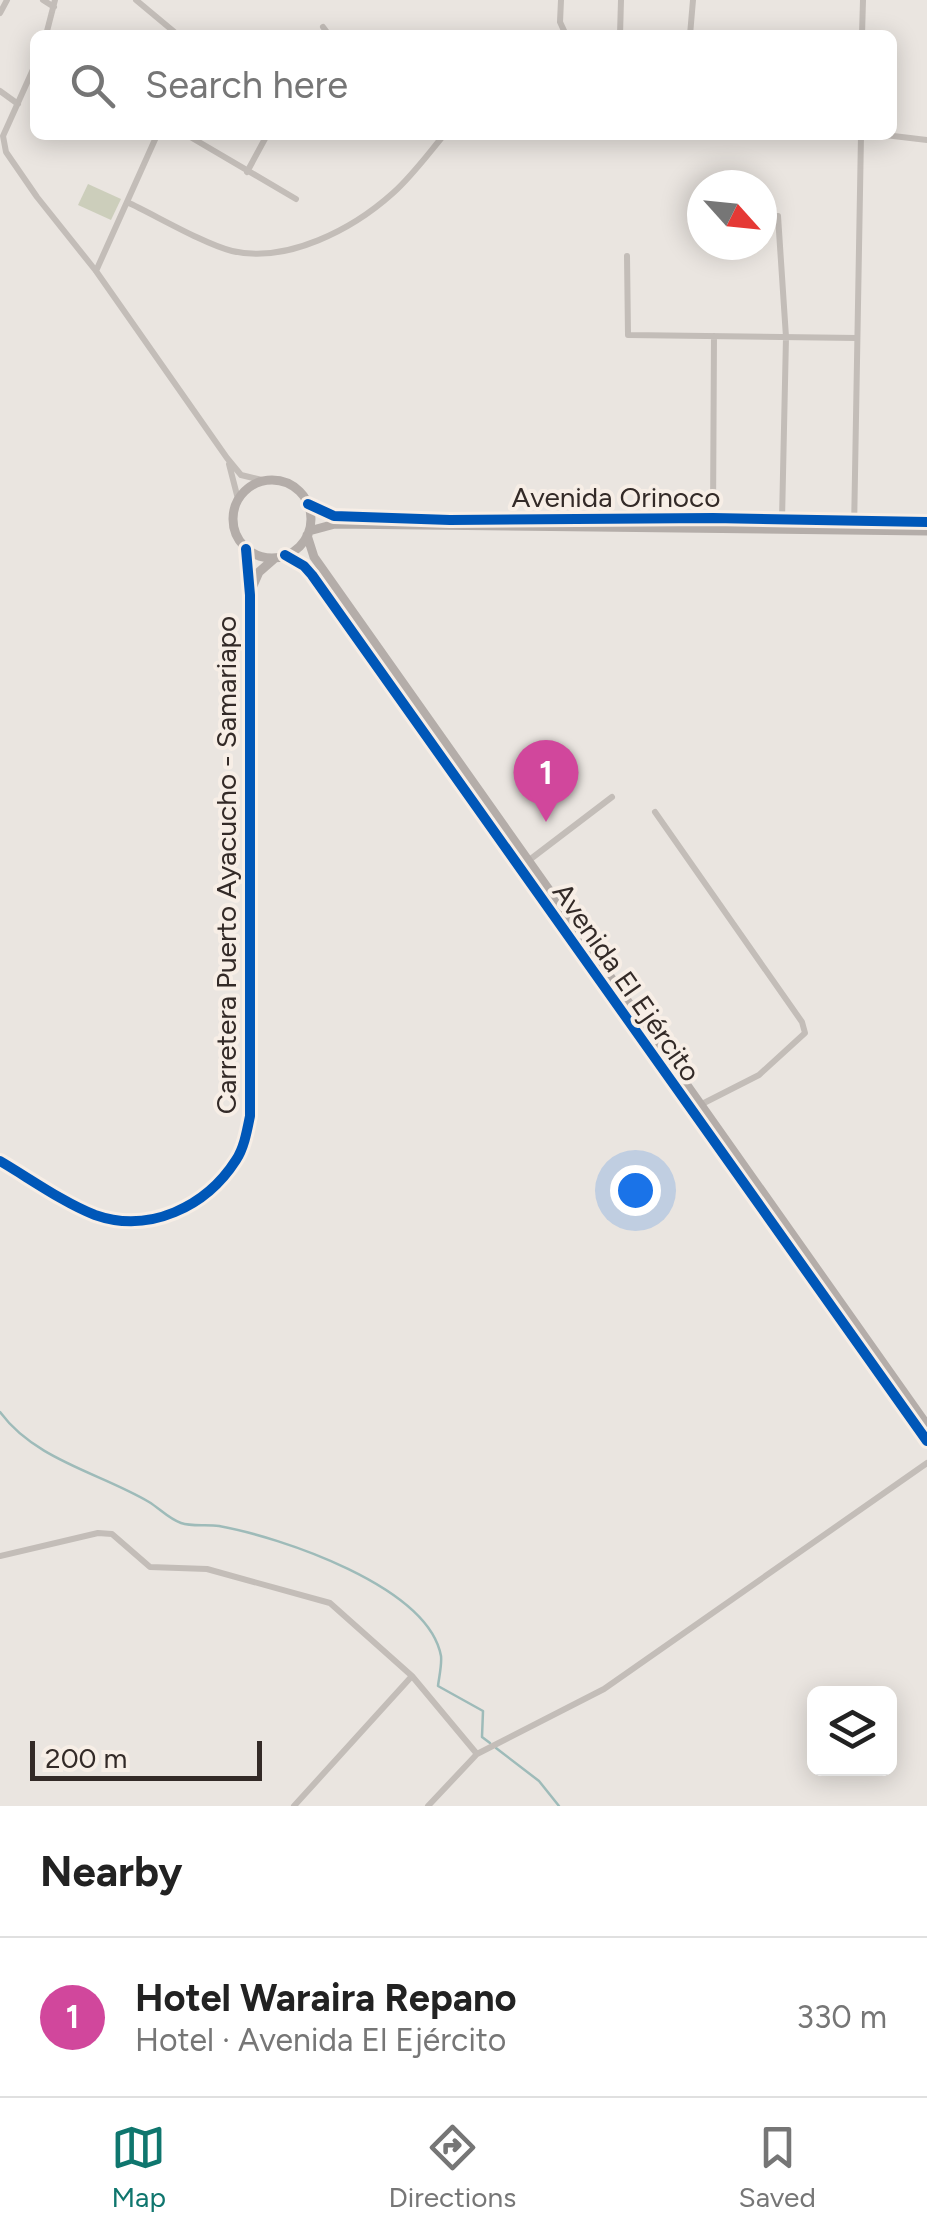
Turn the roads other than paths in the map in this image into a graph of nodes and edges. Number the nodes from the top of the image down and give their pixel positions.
1 (8, 0) edge
2 (43, 0) edge
3 (136, 0) edge
4 (562, 0) edge
5 (621, 0) edge
6 (692, 0) edge
7 (863, 0) edge
8 (54, 4) edge
9 (0, 13) edge
10 (323, 27) dead end
11 (47, 30) edge
12 (172, 30) edge
13 (325, 30) edge
14 (564, 30) edge
15 (620, 30) edge
16 (690, 30) edge
17 (862, 30) edge
18 (30, 76) edge
19 (0, 91) edge
20 (18, 104) junction
21 (897, 136) edge
22 (155, 140) edge
23 (195, 140) edge
24 (263, 140) edge
25 (440, 140) edge
26 (861, 140) edge
27 (927, 140) edge
28 (246, 172) junction
29 (296, 199) dead end
30 (127, 202) junction
31 (778, 216) dead end
32 (627, 256) dead end
33 (96, 271) junction
34 (714, 336) junction
35 (786, 337) junction
36 (857, 338) junction
37 (227, 458) junction
38 (262, 480) junction
39 (238, 499) junction
40 (308, 504) junction
41 (713, 518) junction
42 (782, 520) junction
43 (927, 522) edge
44 (854, 526) junction
45 (927, 531) edge
46 (308, 533) junction
47 (246, 548) junction
48 (280, 556) junction
49 (250, 595) junction
50 (612, 798) dead end
51 (655, 812) dead end
52 (528, 861) junction
53 (700, 1105) junction
54 (0, 1161) edge
55 (927, 1425) edge
56 (927, 1442) edge
57 (927, 1463) edge
58 (0, 1556) edge
59 (412, 1676) junction
60 (477, 1754) junction
61 (294, 1806) edge
62 (428, 1806) edge

1 - 9 street
2 - 8 street
3 - 12 street
4 - 14 street
5 - 15 street
6 - 16 street
7 - 17 street
8 - 11 street
10 - 13 street
18 - 20 street
19 - 20 street
20 - 33 street
21 - 27 street
22 - 30 street
23 - 28 street
24 - 28 street
25 - 30 street
26 - 36 street
28 - 29 street
30 - 33 street
31 - 35 street
32 - 34 street
33 - 37 street
34 - 35 street
34 - 41 street
35 - 36 street
35 - 42 street
36 - 44 street
37 - 38 street
37 - 39 street
38 - 39 street
38 - 40 street
39 - 47 street
40 - 41 street, Avenida Orinoco
40 - 46 street
41 - 42 street, Avenida Orinoco
42 - 44 street, Avenida Orinoco
43 - 44 street, Avenida Orinoco
44 - 45 street, Avenida Orinoco
44 - 46 street, Avenida Orinoco
46 - 48 street
46 - 52 street, Avenida El Ejército
47 - 48 street
47 - 49 street, Carretera Puerto Ayacucho - Samariapo
48 - 49 street, Carretera Puerto Ayacucho - Samariapo
48 - 56 street, Avenida El Ejército
49 - 54 street, Carretera Puerto Ayacucho - Samariapo
50 - 52 street
51 - 53 street
52 - 53 street, Avenida El Ejército
53 - 55 street, Avenida El Ejército
57 - 60 street
58 - 59 street
59 - 60 street
59 - 61 street
60 - 62 street

